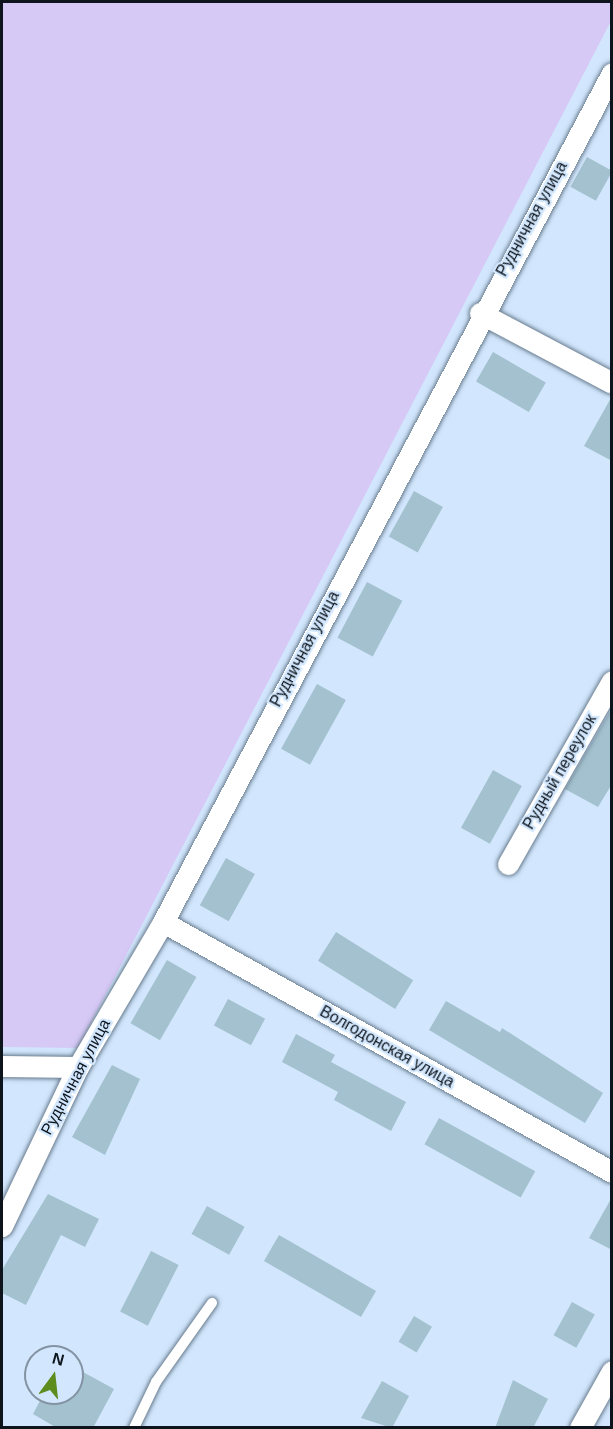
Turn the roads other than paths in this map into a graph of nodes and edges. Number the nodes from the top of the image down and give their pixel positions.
1 (612, 73) edge
2 (480, 313) junction
3 (612, 383) edge
4 (612, 681) edge
5 (508, 864) dead end
6 (163, 922) junction
7 (2, 1066) edge
8 (78, 1067) junction
9 (612, 1172) edge
10 (2, 1226) edge
11 (213, 1303) dead end
12 (612, 1371) edge
13 (134, 1428) edge
14 (580, 1428) edge

1 - 2 street, Рудничная улица
2 - 3 street
2 - 6 street, Рудничная улица
4 - 5 street, Рудный переулок
6 - 8 street, Рудничная улица
6 - 9 street, Волгодонская улица
7 - 8 street
8 - 10 street, Рудничная улица
11 - 13 lane
12 - 14 street

